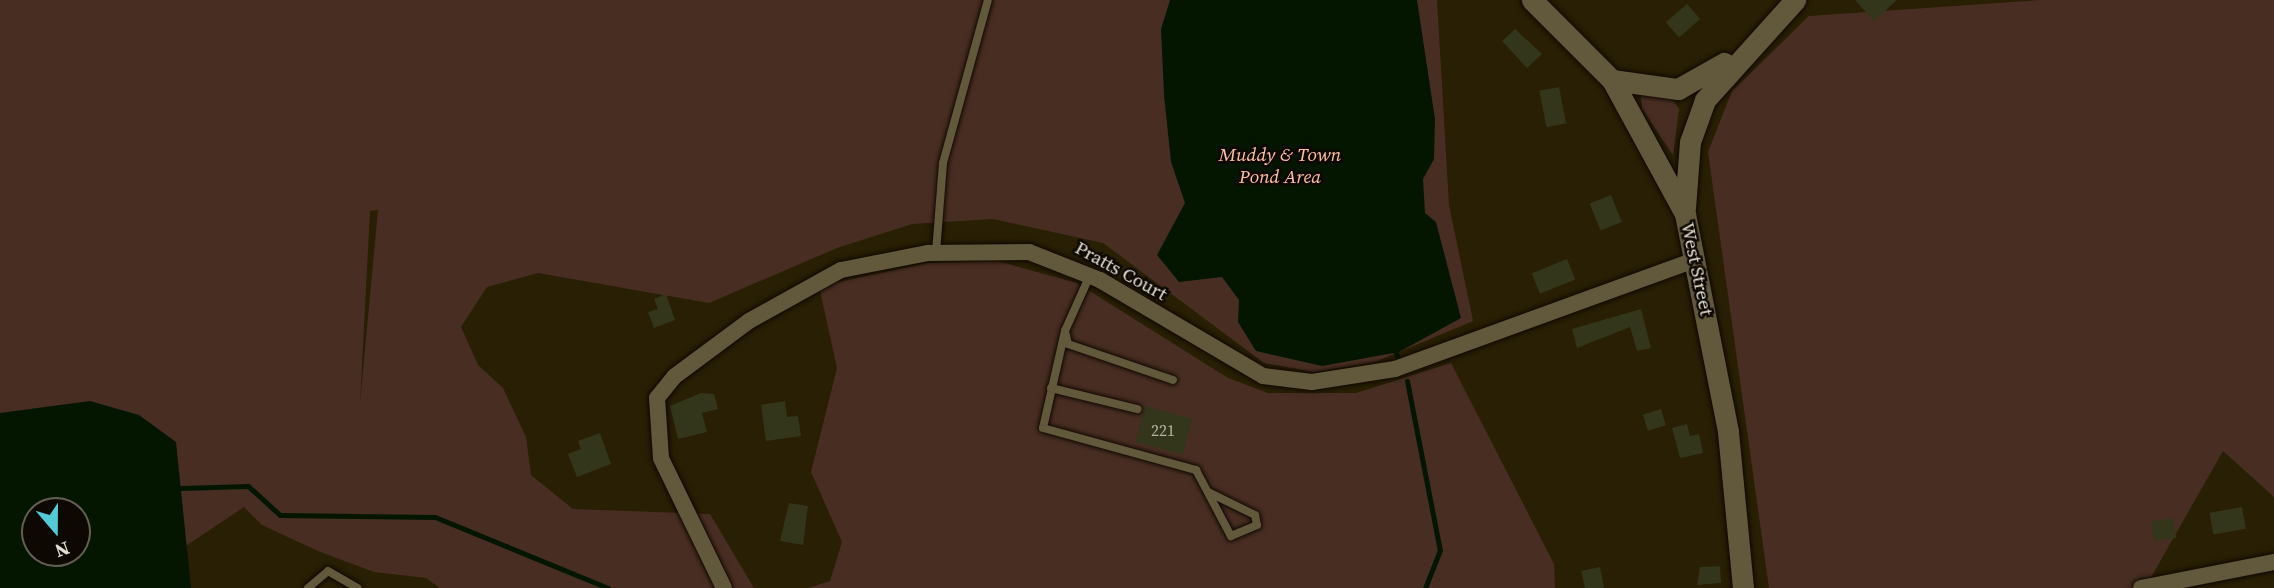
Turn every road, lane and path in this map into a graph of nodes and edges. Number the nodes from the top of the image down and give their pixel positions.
1 (988, 0) edge
2 (1532, 0) edge
3 (1795, 0) edge
4 (1746, 48) junction
5 (1612, 80) junction
6 (1685, 214) junction
7 (936, 252) junction
8 (1695, 260) junction
9 (1090, 275) junction
10 (1065, 331) junction
11 (1172, 380) dead end
12 (1051, 388) junction
13 (1137, 409) dead end
14 (1208, 492) junction
15 (2274, 562) edge
16 (307, 588) edge
17 (358, 588) edge
18 (724, 588) edge
19 (1743, 588) edge
20 (2141, 588) edge

1 - 7 lane
2 - 5 street, West Street
3 - 4 street
4 - 5 street
4 - 6 street
5 - 6 street, West Street
6 - 8 street, West Street
7 - 9 street, Pratts Court
7 - 18 street, Pratts Court
8 - 9 street, Pratts Court
8 - 19 street, West Street
9 - 10 lane
10 - 11 lane
10 - 12 lane
12 - 13 lane
12 - 14 lane
14 - 14 lane
15 - 20 street
16 - 17 lane

